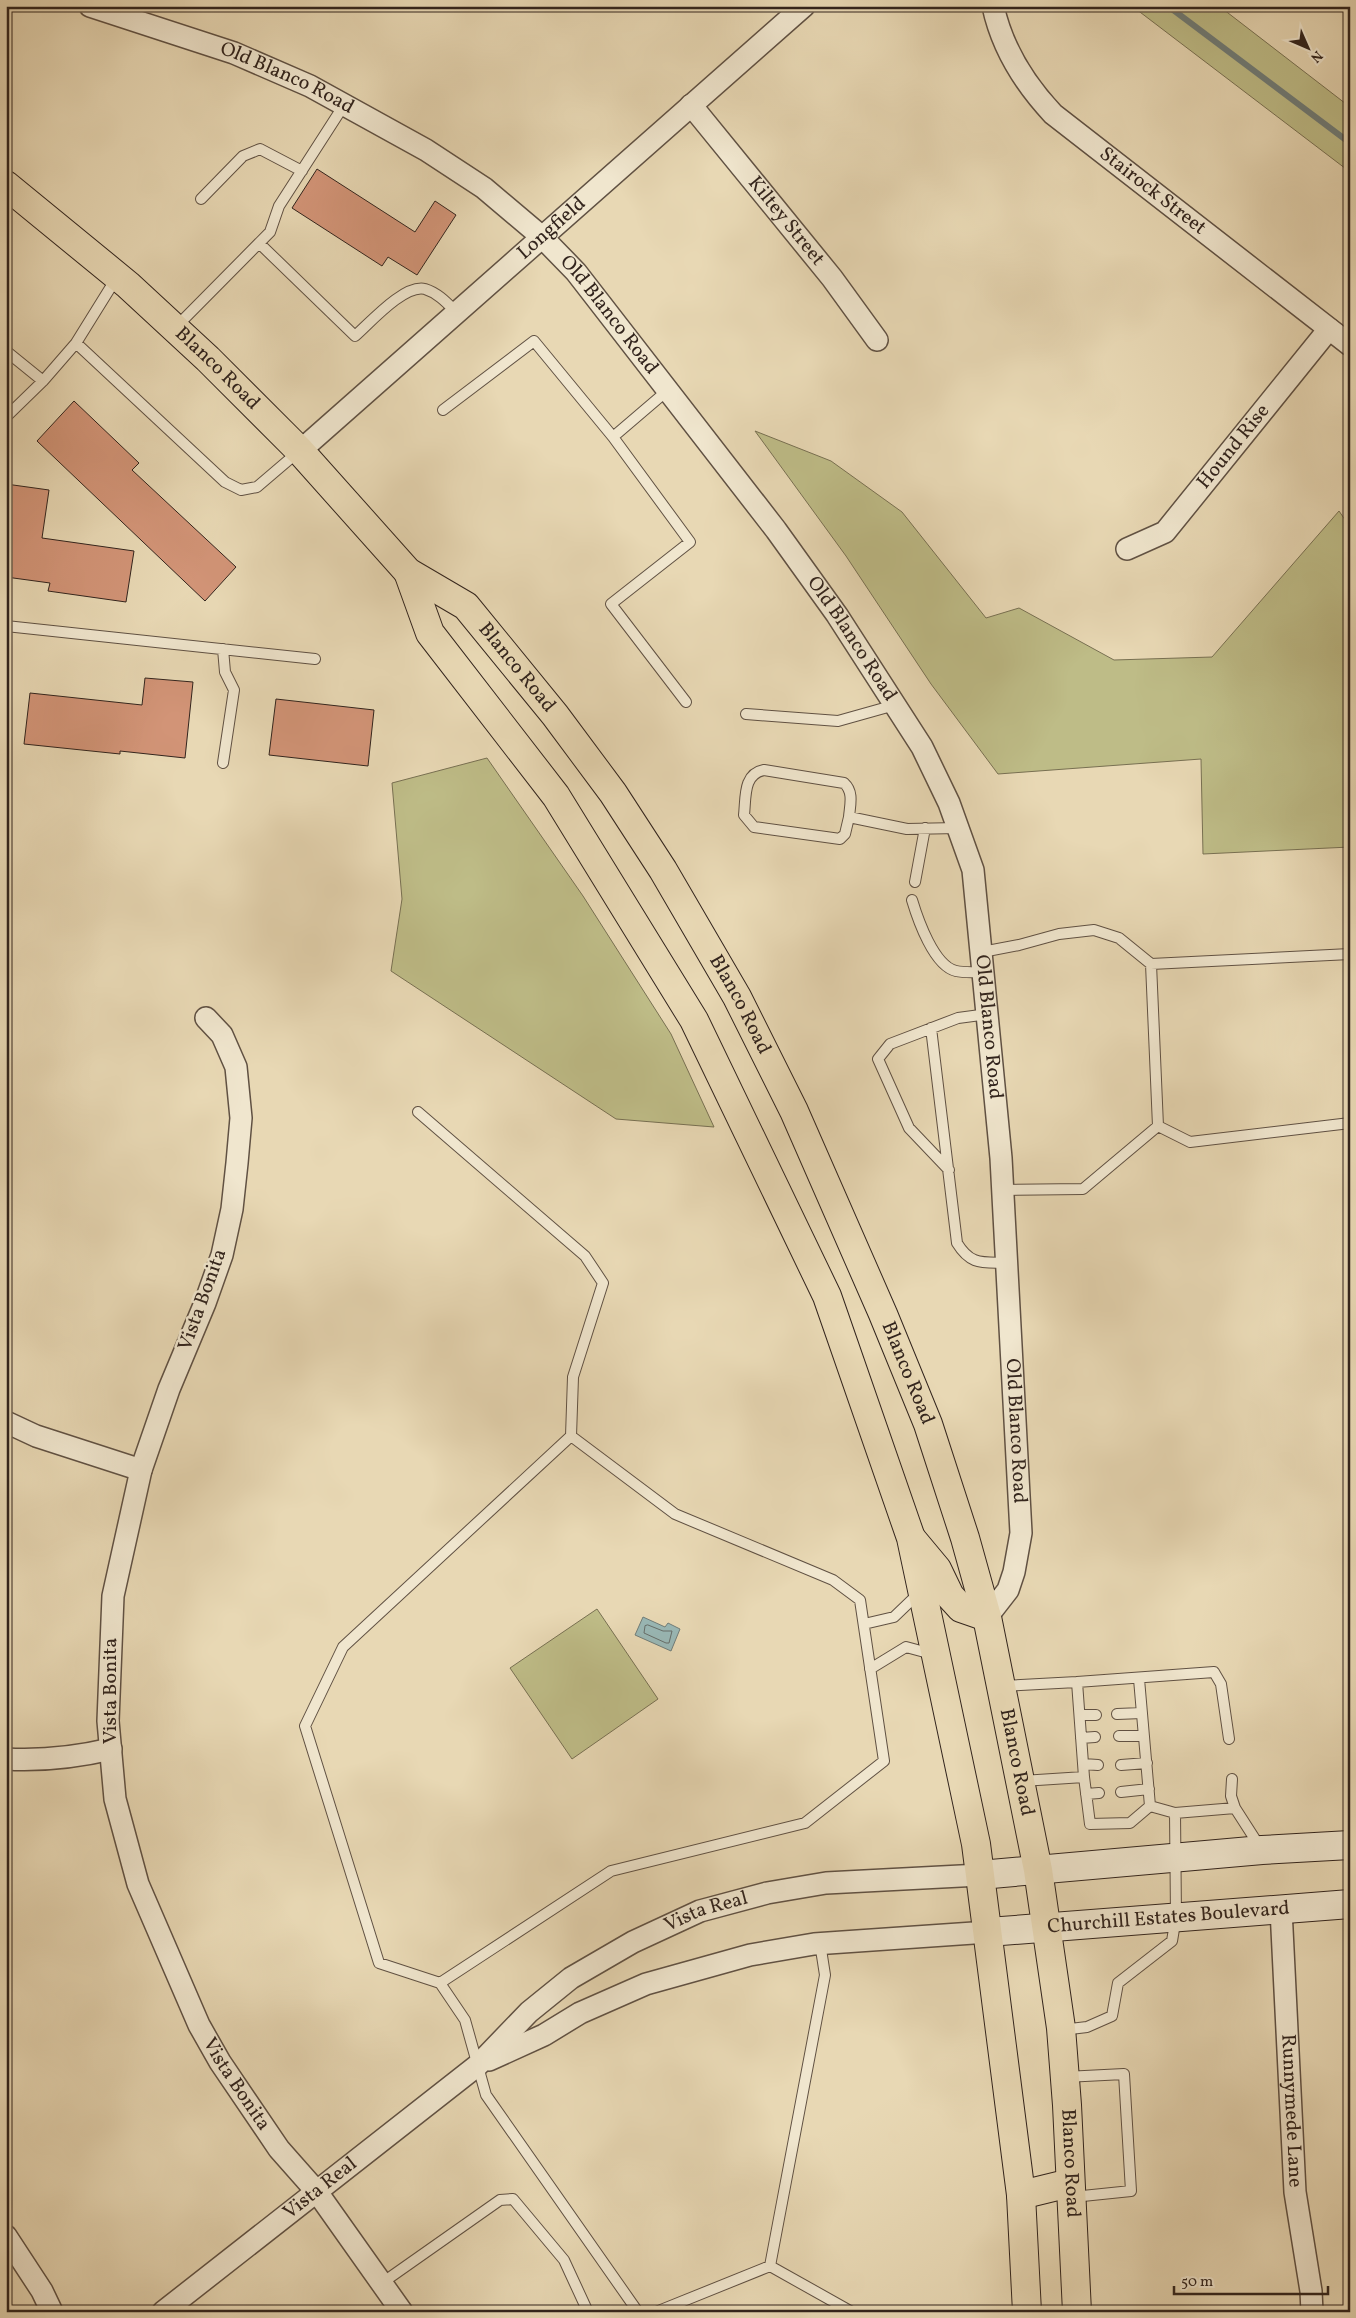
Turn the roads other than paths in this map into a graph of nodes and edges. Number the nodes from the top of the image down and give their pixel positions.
1 (90, 6) edge
2 (804, 6) edge
3 (994, 6) edge
4 (344, 105) junction
5 (690, 106) junction
6 (302, 171) junction
7 (6, 186) edge
8 (201, 199) dead end
9 (542, 237) junction
10 (259, 243) junction
11 (118, 277) junction
12 (456, 312) junction
13 (175, 328) junction
14 (1330, 329) junction
15 (877, 340) dead end
16 (76, 343) junction
17 (1350, 345) edge
18 (6, 351) edge
19 (43, 381) junction
20 (668, 390) junction
21 (443, 410) dead end
22 (6, 417) edge
23 (613, 437) junction
24 (300, 451) junction
25 (1127, 549) dead end
26 (408, 572) junction
27 (6, 626) edge
28 (223, 649) junction
29 (315, 659) dead end
30 (686, 702) dead end
31 (895, 706) junction
32 (746, 714) dead end
33 (223, 763) dead end
34 (849, 817) junction
35 (925, 828) junction
36 (958, 828) junction
37 (915, 882) dead end
38 (912, 900) dead end
39 (1350, 954) edge
40 (983, 962) junction
41 (1152, 964) junction
42 (988, 1014) junction
43 (206, 1018) dead end
44 (931, 1028) junction
45 (418, 1112) dead end
46 (1350, 1123) edge
47 (1158, 1126) junction
48 (949, 1170) junction
49 (1002, 1190) junction
50 (1006, 1263) junction
51 (6, 1422) edge
52 (571, 1436) junction
53 (141, 1470) junction
54 (911, 1538) junction
55 (922, 1591) junction
56 (987, 1617) junction
57 (864, 1624) junction
58 (936, 1655) junction
59 (870, 1669) junction
60 (1139, 1679) junction
61 (1077, 1682) junction
62 (1001, 1686) junction
63 (1142, 1713) junction
64 (1117, 1714) dead end
65 (1080, 1715) junction
66 (1096, 1715) dead end
67 (1119, 1736) dead end
68 (1144, 1736) junction
69 (1095, 1737) dead end
70 (1082, 1738) junction
71 (1229, 1740) dead end
72 (111, 1749) junction
73 (6, 1759) edge
74 (1147, 1763) junction
75 (1084, 1764) junction
76 (1121, 1764) dead end
77 (1098, 1765) dead end
78 (1084, 1777) junction
79 (1232, 1779) dead end
80 (1021, 1781) junction
81 (1149, 1789) junction
82 (1121, 1792) dead end
83 (1100, 1793) dead end
84 (1086, 1794) junction
85 (1150, 1806) junction
86 (1236, 1808) junction
87 (1175, 1813) junction
88 (1350, 1845) edge
89 (1262, 1850) junction
90 (1175, 1858) junction
91 (1038, 1870) junction
92 (980, 1876) junction
93 (1350, 1904) edge
94 (1281, 1909) junction
95 (1176, 1918) junction
96 (1047, 1928) junction
97 (988, 1932) junction
98 (820, 1943) junction
99 (440, 1983) junction
100 (1061, 2030) junction
101 (478, 2065) junction
102 (1064, 2077) junction
103 (1070, 2190) junction
104 (317, 2192) junction
105 (1021, 2195) junction
106 (6, 2236) edge
107 (770, 2266) junction
108 (382, 2283) junction
109 (52, 2312) edge
110 (164, 2312) edge
111 (402, 2312) edge
112 (588, 2312) edge
113 (638, 2312) edge
114 (656, 2312) edge
115 (852, 2312) edge
116 (1027, 2312) edge
117 (1077, 2312) edge
118 (1312, 2312) edge

1 - 4 street, Old Blanco Road
2 - 5 street, Longfield
3 - 14 street, Stairock Street
4 - 6 lane
4 - 9 street, Old Blanco Road
5 - 9 street, Longfield
5 - 15 street, Kiltey Street
6 - 8 lane
6 - 10 lane
7 - 11 main road, Blanco Road
9 - 12 street, Longfield
9 - 20 street, Old Blanco Road
10 - 12 lane
10 - 13 lane
11 - 13 main road, Blanco Road
11 - 16 lane
12 - 24 street, Longfield
13 - 24 main road, Blanco Road
14 - 17 street, Stairock Street
14 - 25 street, Hound Rise
16 - 19 lane
16 - 24 lane
18 - 19 lane
19 - 22 lane
20 - 23 lane
20 - 31 street, Old Blanco Road
21 - 23 lane
23 - 30 lane
24 - 26 main road, Blanco Road
26 - 54 main road, Blanco Road
26 - 56 main road, Blanco Road
27 - 28 lane
28 - 29 lane
28 - 33 lane
31 - 32 lane
31 - 36 street, Old Blanco Road
34 - 34 lane
34 - 35 lane
35 - 36 lane
35 - 37 lane
36 - 40 street, Old Blanco Road
38 - 40 lane
39 - 41 lane
40 - 41 lane
40 - 42 street, Old Blanco Road
41 - 47 lane
42 - 44 lane
42 - 49 street, Old Blanco Road
43 - 53 street, Vista Bonita
44 - 48 lane
44 - 48 lane
45 - 52 lane
46 - 47 lane
47 - 49 lane
48 - 50 lane
49 - 50 street, Old Blanco Road
50 - 56 street, Old Blanco Road
51 - 53 street
52 - 57 lane
52 - 99 lane
53 - 72 street, Vista Bonita
54 - 55 main road, Blanco Road
54 - 56 main road
55 - 57 lane
55 - 58 main road, Blanco Road
56 - 62 main road, Blanco Road
57 - 59 lane
58 - 59 lane
58 - 92 main road, Blanco Road
59 - 99 lane
60 - 61 lane
60 - 63 lane
60 - 71 lane
61 - 62 lane
61 - 65 lane
62 - 80 main road, Blanco Road
63 - 64 lane
63 - 68 lane
65 - 66 lane
65 - 70 lane
67 - 68 lane
68 - 74 lane
69 - 70 lane
70 - 75 lane
72 - 73 street
72 - 104 street, Vista Bonita
74 - 76 lane
74 - 81 lane
75 - 77 lane
75 - 78 lane
78 - 80 lane
78 - 84 lane
79 - 86 lane
80 - 91 main road, Blanco Road
81 - 82 lane
81 - 85 lane
83 - 84 lane
84 - 85 lane
85 - 87 lane
86 - 87 lane
86 - 89 lane
87 - 90 lane
88 - 89 street
89 - 90 street
90 - 91 street
90 - 95 lane
91 - 92 street
91 - 96 main road, Blanco Road
92 - 97 main road, Blanco Road
92 - 101 street, Vista Real
93 - 94 street, Churchill Estates Boulevard
94 - 95 street, Churchill Estates Boulevard
94 - 118 street, Runnymede Lane
95 - 96 street, Churchill Estates Boulevard
95 - 100 lane
96 - 97 street, Churchill Estates Boulevard
96 - 100 main road, Blanco Road
97 - 98 street, Vista Real
97 - 105 main road, Blanco Road
98 - 101 street, Vista Real
98 - 107 lane
99 - 101 lane
100 - 102 main road, Blanco Road
101 - 104 street, Vista Real
101 - 113 lane
102 - 103 main road, Blanco Road
102 - 103 lane
103 - 105 main road
103 - 117 main road, Blanco Road
104 - 108 street, Vista Bonita
104 - 110 street, Vista Real
105 - 116 main road, Blanco Road
106 - 109 street
107 - 114 lane
107 - 115 lane
108 - 111 street, Vista Bonita
108 - 112 lane

